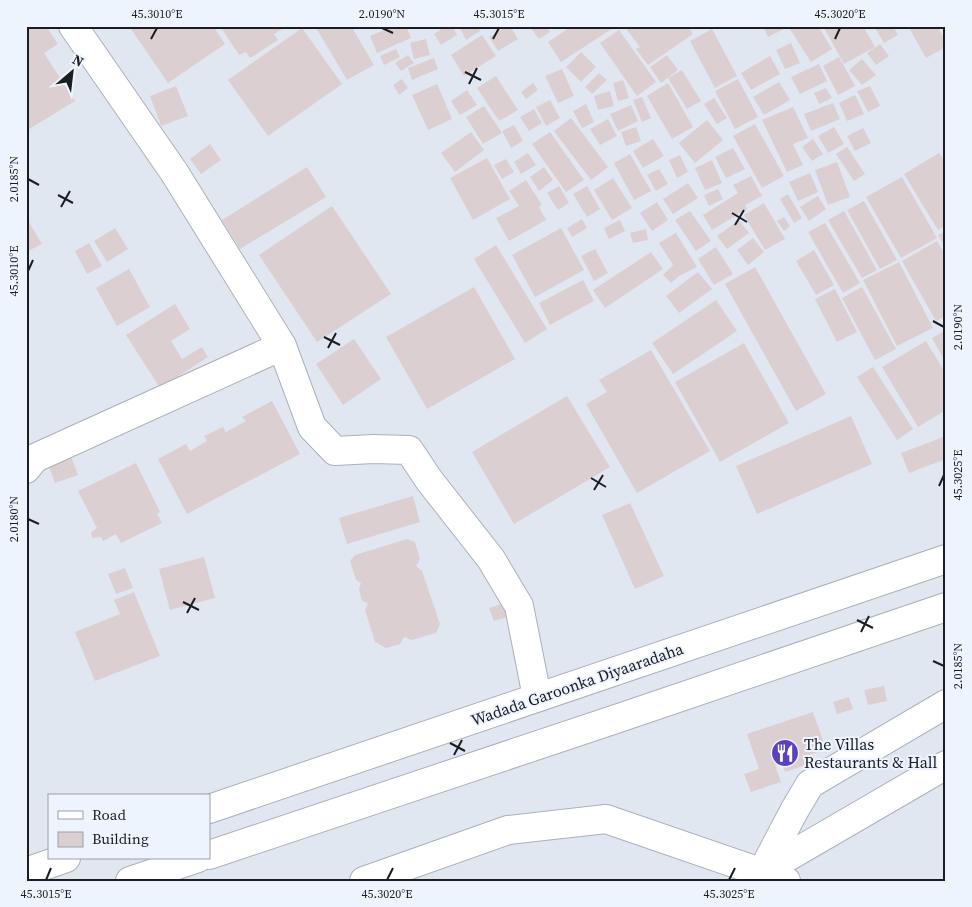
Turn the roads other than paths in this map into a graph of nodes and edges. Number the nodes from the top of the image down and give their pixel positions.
1 (73, 26) edge
2 (282, 346) junction
3 (26, 469) edge
4 (946, 559) edge
5 (946, 607) edge
6 (537, 697) junction
7 (946, 704) edge
8 (946, 765) edge
9 (210, 809) edge
10 (210, 855) edge
11 (60, 860) edge
12 (192, 860) edge
13 (26, 872) edge
14 (774, 877) edge
15 (130, 881) edge
16 (364, 881) edge

1 - 2 street
2 - 3 street
2 - 6 street
4 - 6 street, Wadada Garoonka Diyaaradaha
5 - 10 street
6 - 9 street, Wadada Garoonka Diyaaradaha
7 - 14 street
8 - 14 street
11 - 13 street
12 - 15 street
14 - 16 street

